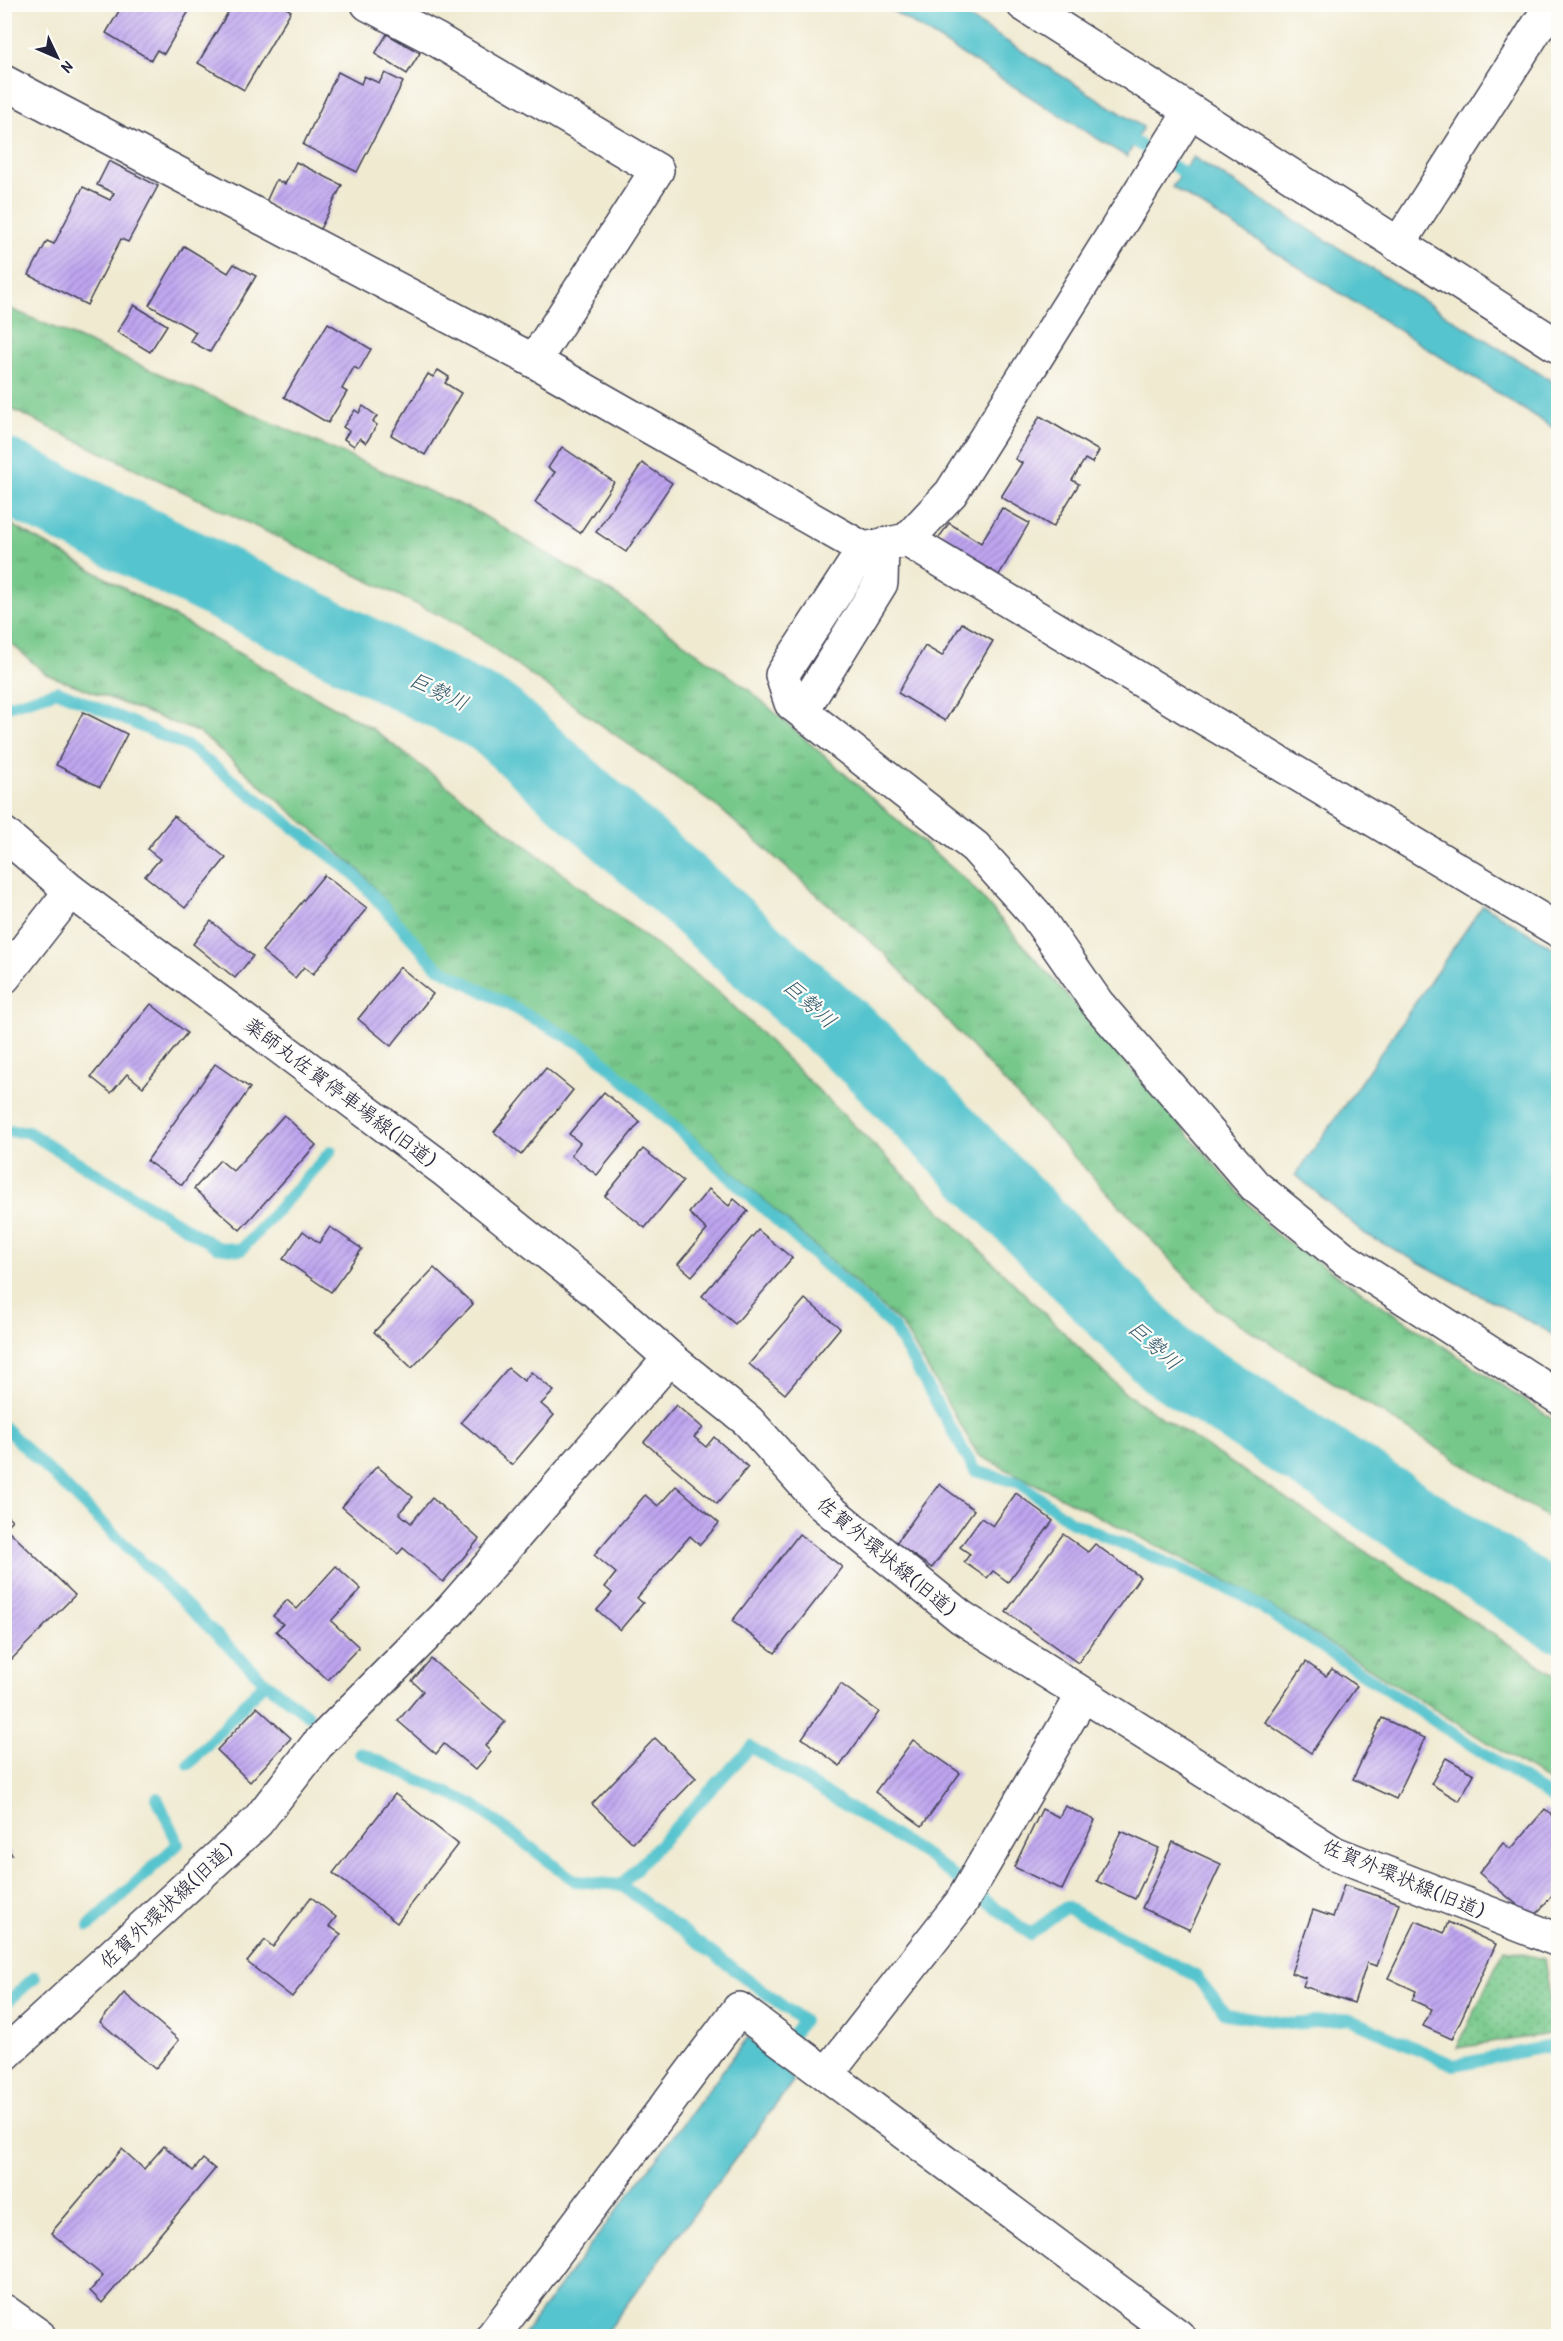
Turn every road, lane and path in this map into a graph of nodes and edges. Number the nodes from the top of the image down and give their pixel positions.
1 (368, 4) edge
2 (1023, 4) edge
3 (1552, 4) edge
4 (4, 82) edge
5 (1190, 112) junction
6 (1398, 245) junction
7 (1558, 346) edge
8 (534, 361) junction
9 (884, 545) junction
10 (802, 711) junction
11 (4, 834) edge
12 (71, 891) junction
13 (1558, 930) edge
14 (4, 976) edge
15 (670, 1358) junction
16 (1558, 1397) edge
17 (1083, 1695) junction
18 (1558, 1940) edge
19 (4, 2055) edge
20 (827, 2074) junction
21 (4, 2311) edge
22 (39, 2337) edge
23 (493, 2337) edge
24 (1178, 2337) edge

1 - 8 street
2 - 5 street
3 - 6 street
4 - 8 street
5 - 6 street
5 - 9 street
6 - 7 street
8 - 9 street
9 - 10 street
9 - 10 street
9 - 13 street
10 - 16 street
11 - 12 street, 薬師丸佐賀停車場線(旧道)
12 - 14 street
12 - 15 street, 薬師丸佐賀停車場線(旧道)
15 - 17 street, 佐賀外環状線(旧道)
15 - 19 street, 佐賀外環状線(旧道)
17 - 18 street, 佐賀外環状線(旧道)
17 - 20 street
20 - 23 street
20 - 24 street
21 - 22 street

